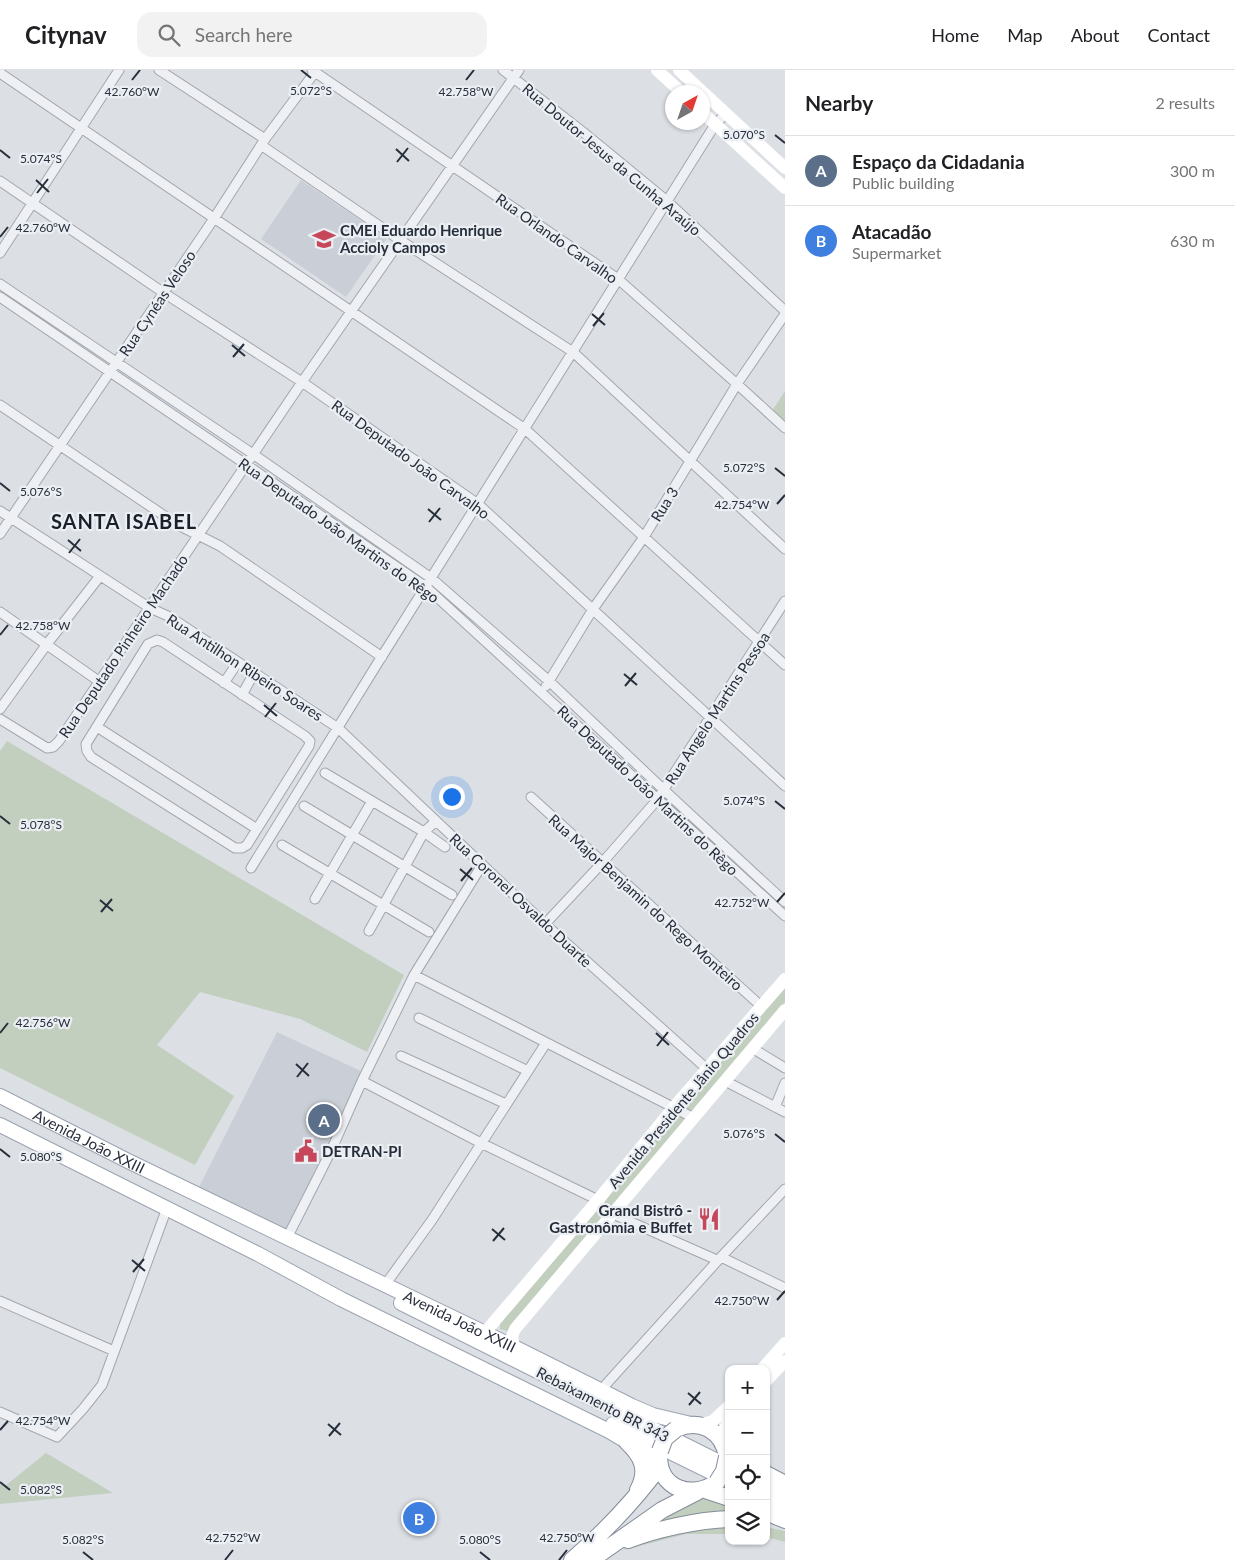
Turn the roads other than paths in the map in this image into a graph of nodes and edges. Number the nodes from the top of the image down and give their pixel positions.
1 (119, 70) edge
2 (159, 70) edge
3 (503, 70) edge
4 (657, 70) edge
5 (679, 70) edge
6 (314, 71) edge
7 (0, 73) edge
8 (516, 74) edge
9 (673, 85) edge
10 (726, 114) junction
11 (710, 119) edge
12 (716, 124) junction
13 (82, 129) junction
14 (263, 142) junction
15 (452, 165) junction
16 (785, 168) edge
17 (0, 181) edge
18 (785, 188) edge
19 (667, 201) junction
20 (33, 204) junction
21 (215, 217) junction
22 (400, 240) junction
23 (0, 253) edge
24 (618, 279) junction
25 (0, 284) edge
26 (164, 293) junction
27 (0, 297) edge
28 (351, 310) junction
29 (785, 312) edge
30 (572, 352) junction
31 (117, 363) junction
32 (111, 372) junction
33 (302, 382) junction
34 (737, 384) junction
35 (0, 405) edge
36 (525, 428) junction
37 (785, 428) edge
38 (61, 446) junction
39 (253, 454) junction
40 (691, 461) junction
41 (246, 465) junction
42 (478, 504) junction
43 (0, 511) edge
44 (11, 518) junction
45 (0, 534) edge
46 (198, 536) junction
47 (644, 537) junction
48 (785, 549) edge
49 (100, 576) junction
50 (431, 578) junction
51 (426, 587) junction
52 (785, 601) edge
53 (150, 608) junction
54 (593, 609) junction
55 (0, 612) edge
56 (759, 642) junction
57 (46, 644) junction
58 (382, 657) junction
59 (238, 662) junction
60 (785, 665) edge
61 (254, 673) junction
62 (549, 681) junction
63 (100, 682) junction
64 (224, 683) junction
65 (542, 693) junction
66 (242, 694) junction
67 (0, 709) edge
68 (711, 718) junction
69 (0, 719) edge
70 (97, 727) junction
71 (338, 728) junction
72 (325, 773) dead end
73 (785, 786) edge
74 (664, 790) junction
75 (531, 798) dead end
76 (657, 800) junction
77 (372, 801) junction
78 (304, 806) dead end
79 (436, 821) junction
80 (257, 829) junction
81 (424, 832) junction
82 (352, 835) junction
83 (282, 845) dead end
84 (445, 847) dead end
85 (602, 863) junction
86 (482, 865) junction
87 (405, 867) junction
88 (251, 868) dead end
89 (330, 873) junction
90 (452, 895) dead end
91 (315, 899) dead end
92 (785, 902) edge
93 (384, 905) junction
94 (785, 916) edge
95 (545, 924) junction
96 (369, 931) dead end
97 (429, 932) dead end
98 (414, 975) junction
99 (785, 979) edge
100 (762, 1007) junction
101 (785, 1010) edge
102 (419, 1018) dead end
103 (546, 1043) junction
104 (752, 1048) junction
105 (401, 1056) dead end
106 (785, 1068) edge
107 (707, 1069) junction
108 (528, 1071) junction
109 (362, 1081) junction
110 (725, 1082) junction
111 (785, 1084) edge
112 (0, 1096) edge
113 (506, 1104) junction
114 (674, 1107) junction
115 (775, 1107) junction
116 (785, 1112) edge
117 (694, 1118) junction
118 (0, 1125) edge
119 (481, 1143) junction
120 (785, 1189) edge
121 (598, 1200) junction
122 (167, 1208) junction
123 (233, 1212) junction
124 (613, 1214) junction
125 (287, 1238) junction
126 (258, 1254) junction
127 (719, 1258) junction
128 (385, 1285) junction
129 (785, 1288) edge
130 (0, 1301) edge
131 (479, 1337) junction
132 (514, 1347) junction
133 (114, 1352) junction
134 (784, 1352) edge
135 (483, 1359) joint
136 (767, 1365) edge
137 (770, 1375) edge
138 (600, 1391) junction
139 (725, 1410) edge
140 (0, 1412) edge
141 (688, 1426) junction
142 (725, 1427) edge
143 (627, 1442) junction
144 (725, 1442) edge
145 (725, 1450) edge
146 (725, 1453) edge
147 (727, 1455) edge
148 (660, 1458) junction
149 (770, 1476) edge
150 (785, 1484) edge
151 (712, 1486) edge
152 (770, 1488) edge
153 (725, 1495) edge
154 (785, 1496) edge
155 (770, 1502) edge
156 (785, 1510) edge
157 (770, 1514) edge
158 (725, 1519) edge
159 (785, 1520) edge
160 (770, 1524) edge
161 (785, 1528) edge
162 (605, 1542) junction
163 (572, 1560) edge
164 (591, 1560) edge

1 - 13 street
2 - 14 street
3 - 8 street, Rua Doutor Jesus da Cunha Araújo
4 - 9 street
5 - 10 street
6 - 14 street, Rua Cynéas Veloso
6 - 15 street, Rua Orlando Carvalho
7 - 13 street
8 - 15 street, Rua Deputado Pinheiro Machado
8 - 19 street, Rua Doutor Jesus da Cunha Araújo
10 - 12 street
10 - 16 street
11 - 12 street
12 - 18 street
12 - 19 street
13 - 20 street
13 - 21 street
14 - 21 street, Rua Cynéas Veloso
14 - 22 street
15 - 22 street, Rua Deputado Pinheiro Machado
15 - 24 street, Rua Orlando Carvalho
17 - 20 street, Rua Deputado João Carvalho
19 - 24 street
19 - 29 street, Rua Doutor Jesus da Cunha Araújo
20 - 23 street
20 - 26 street, Rua Deputado João Carvalho
21 - 26 street, Rua Cynéas Veloso
21 - 28 street
22 - 28 street, Rua Deputado Pinheiro Machado
22 - 30 street
24 - 30 street
24 - 34 street, Rua Orlando Carvalho
25 - 31 street, Rua Deputado João Martins do Rêgo
26 - 31 street, Rua Cynéas Veloso
26 - 33 street, Rua Deputado João Carvalho
27 - 32 street, Rua Deputado João Martins do Rêgo
28 - 33 street, Rua Deputado Pinheiro Machado
28 - 36 street
29 - 34 street, Rua 3
30 - 36 street
30 - 40 street
31 - 32 street, Rua Cynéas Veloso
31 - 39 street, Rua Deputado João Martins do Rêgo
32 - 38 street, Rua Cynéas Veloso
32 - 41 street, Rua Deputado João Martins do Rêgo
33 - 39 street, Rua Deputado Pinheiro Machado
33 - 42 street, Rua Deputado João Carvalho
34 - 37 street, Rua Orlando Carvalho
34 - 40 street, Rua 3
35 - 38 street
36 - 42 street
36 - 47 street
38 - 44 street, Rua Cynéas Veloso
38 - 46 street
39 - 41 street, Rua Deputado Pinheiro Machado
39 - 50 street, Rua Deputado João Martins do Rêgo
40 - 47 street, Rua 3
40 - 48 street
41 - 46 street, Rua Deputado Pinheiro Machado
41 - 51 street, Rua Deputado João Martins do Rêgo
42 - 50 street
42 - 54 street, Rua Deputado João Carvalho
43 - 44 street, Rua Antilhon Ribeiro Soares
44 - 45 street, Rua Cynéas Veloso
44 - 49 street, Rua Antilhon Ribeiro Soares
46 - 53 street, Rua Deputado Pinheiro Machado
46 - 58 street
47 - 54 street, Rua 3
47 - 56 street
49 - 53 street, Rua Antilhon Ribeiro Soares
49 - 57 street
50 - 51 street
50 - 62 street, Rua Deputado João Martins do Rêgo
51 - 58 street
51 - 65 street, Rua Deputado João Martins do Rêgo
52 - 56 street, Rua Angelo Martins Pessoa
53 - 59 street, Rua Antilhon Ribeiro Soares
53 - 63 street, Rua Deputado Pinheiro Machado
54 - 62 street, Rua 3
54 - 68 street, Rua Deputado João Carvalho
55 - 57 street
56 - 60 street
56 - 68 street, Rua Angelo Martins Pessoa
57 - 63 street
57 - 67 street
58 - 71 street
59 - 61 street, Rua Antilhon Ribeiro Soares
59 - 64 street
61 - 66 street
61 - 71 street, Rua Antilhon Ribeiro Soares
62 - 65 street, Rua 3
62 - 74 street, Rua Deputado João Martins do Rêgo
63 - 69 street, Rua Deputado Pinheiro Machado
64 - 66 street
64 - 70 street
65 - 76 street, Rua Deputado João Martins do Rêgo
66 - 80 street
68 - 73 street, Rua Deputado João Carvalho
68 - 74 street, Rua Angelo Martins Pessoa
70 - 80 street
70 - 80 street
71 - 79 street, Rua Coronel Osvaldo Duarte
71 - 88 street
72 - 77 street
74 - 76 street, Rua Angelo Martins Pessoa
74 - 92 street, Rua Deputado João Martins do Rêgo
75 - 85 street, Rua Major Benjamin do Rego Monteiro
76 - 85 street, Rua Angelo Martins Pessoa
76 - 94 street, Rua Deputado João Martins do Rêgo
77 - 81 street
77 - 82 street
78 - 82 street
79 - 81 street
79 - 86 street, Rua Coronel Osvaldo Duarte
81 - 84 street
81 - 87 street
82 - 87 street
82 - 89 street
83 - 89 street
85 - 95 street, Rua Angelo Martins Pessoa
85 - 100 street, Rua Major Benjamin do Rego Monteiro
86 - 95 street, Rua Coronel Osvaldo Duarte
86 - 98 street
87 - 90 street
87 - 93 street
89 - 91 street
89 - 93 street
93 - 96 street
93 - 97 street
95 - 107 street, Rua Coronel Osvaldo Duarte
98 - 103 street
98 - 109 street
99 - 100 street, Avenida Presidente Jânio Quadros
100 - 107 street, Avenida Presidente Jânio Quadros
101 - 104 street, Avenida Presidente Jânio Quadros
102 - 108 street
103 - 108 street
103 - 114 street
104 - 106 street
104 - 110 street, Avenida Presidente Jânio Quadros
105 - 113 street
107 - 114 street, Avenida Presidente Jânio Quadros
108 - 113 street
109 - 119 street
109 - 125 street
110 - 115 street
110 - 117 street, Avenida Presidente Jânio Quadros
111 - 115 street
112 - 123 main road, Avenida João XXIII
113 - 119 street
114 - 117 street
114 - 121 street, Avenida Presidente Jânio Quadros
115 - 116 street
117 - 124 street, Avenida Presidente Jânio Quadros
118 - 122 main road, Avenida João XXIII
119 - 121 street
119 - 128 street
120 - 127 street
121 - 131 street, Avenida Presidente Jânio Quadros
122 - 126 main road, Avenida João XXIII
122 - 133 street
123 - 125 main road, Avenida João XXIII
123 - 131 main road, Avenida João XXIII
124 - 127 street
124 - 132 street, Avenida Presidente Jânio Quadros
125 - 128 main road, Avenida João XXIII
126 - 135 main road, Avenida João XXIII
126 - 143 main road, Avenida João XXIII
127 - 129 street
127 - 138 street
128 - 131 main road, Avenida João XXIII
130 - 133 street
131 - 132 main road, Avenida João XXIII
131 - 146 main road, Rebaixamento BR 343
132 - 138 main road, Avenida João XXIII
133 - 140 street
134 - 136 street
134 - 137 street
135 - 151 main road, Rebaixamento BR 343
138 - 141 main road, Avenida João XXIII
139 - 141 street
141 - 145 highway
141 - 148 highway, bridge
142 - 144 street
143 - 148 main road, Avenida João XXIII
143 - 162 highway
147 - 151 highway, bridge
148 - 151 highway
148 - 162 highway
149 - 150 highway
151 - 153 highway
151 - 162 highway
152 - 154 main road
155 - 156 main road
157 - 159 highway
158 - 162 highway
160 - 161 highway
162 - 163 highway
162 - 164 highway

